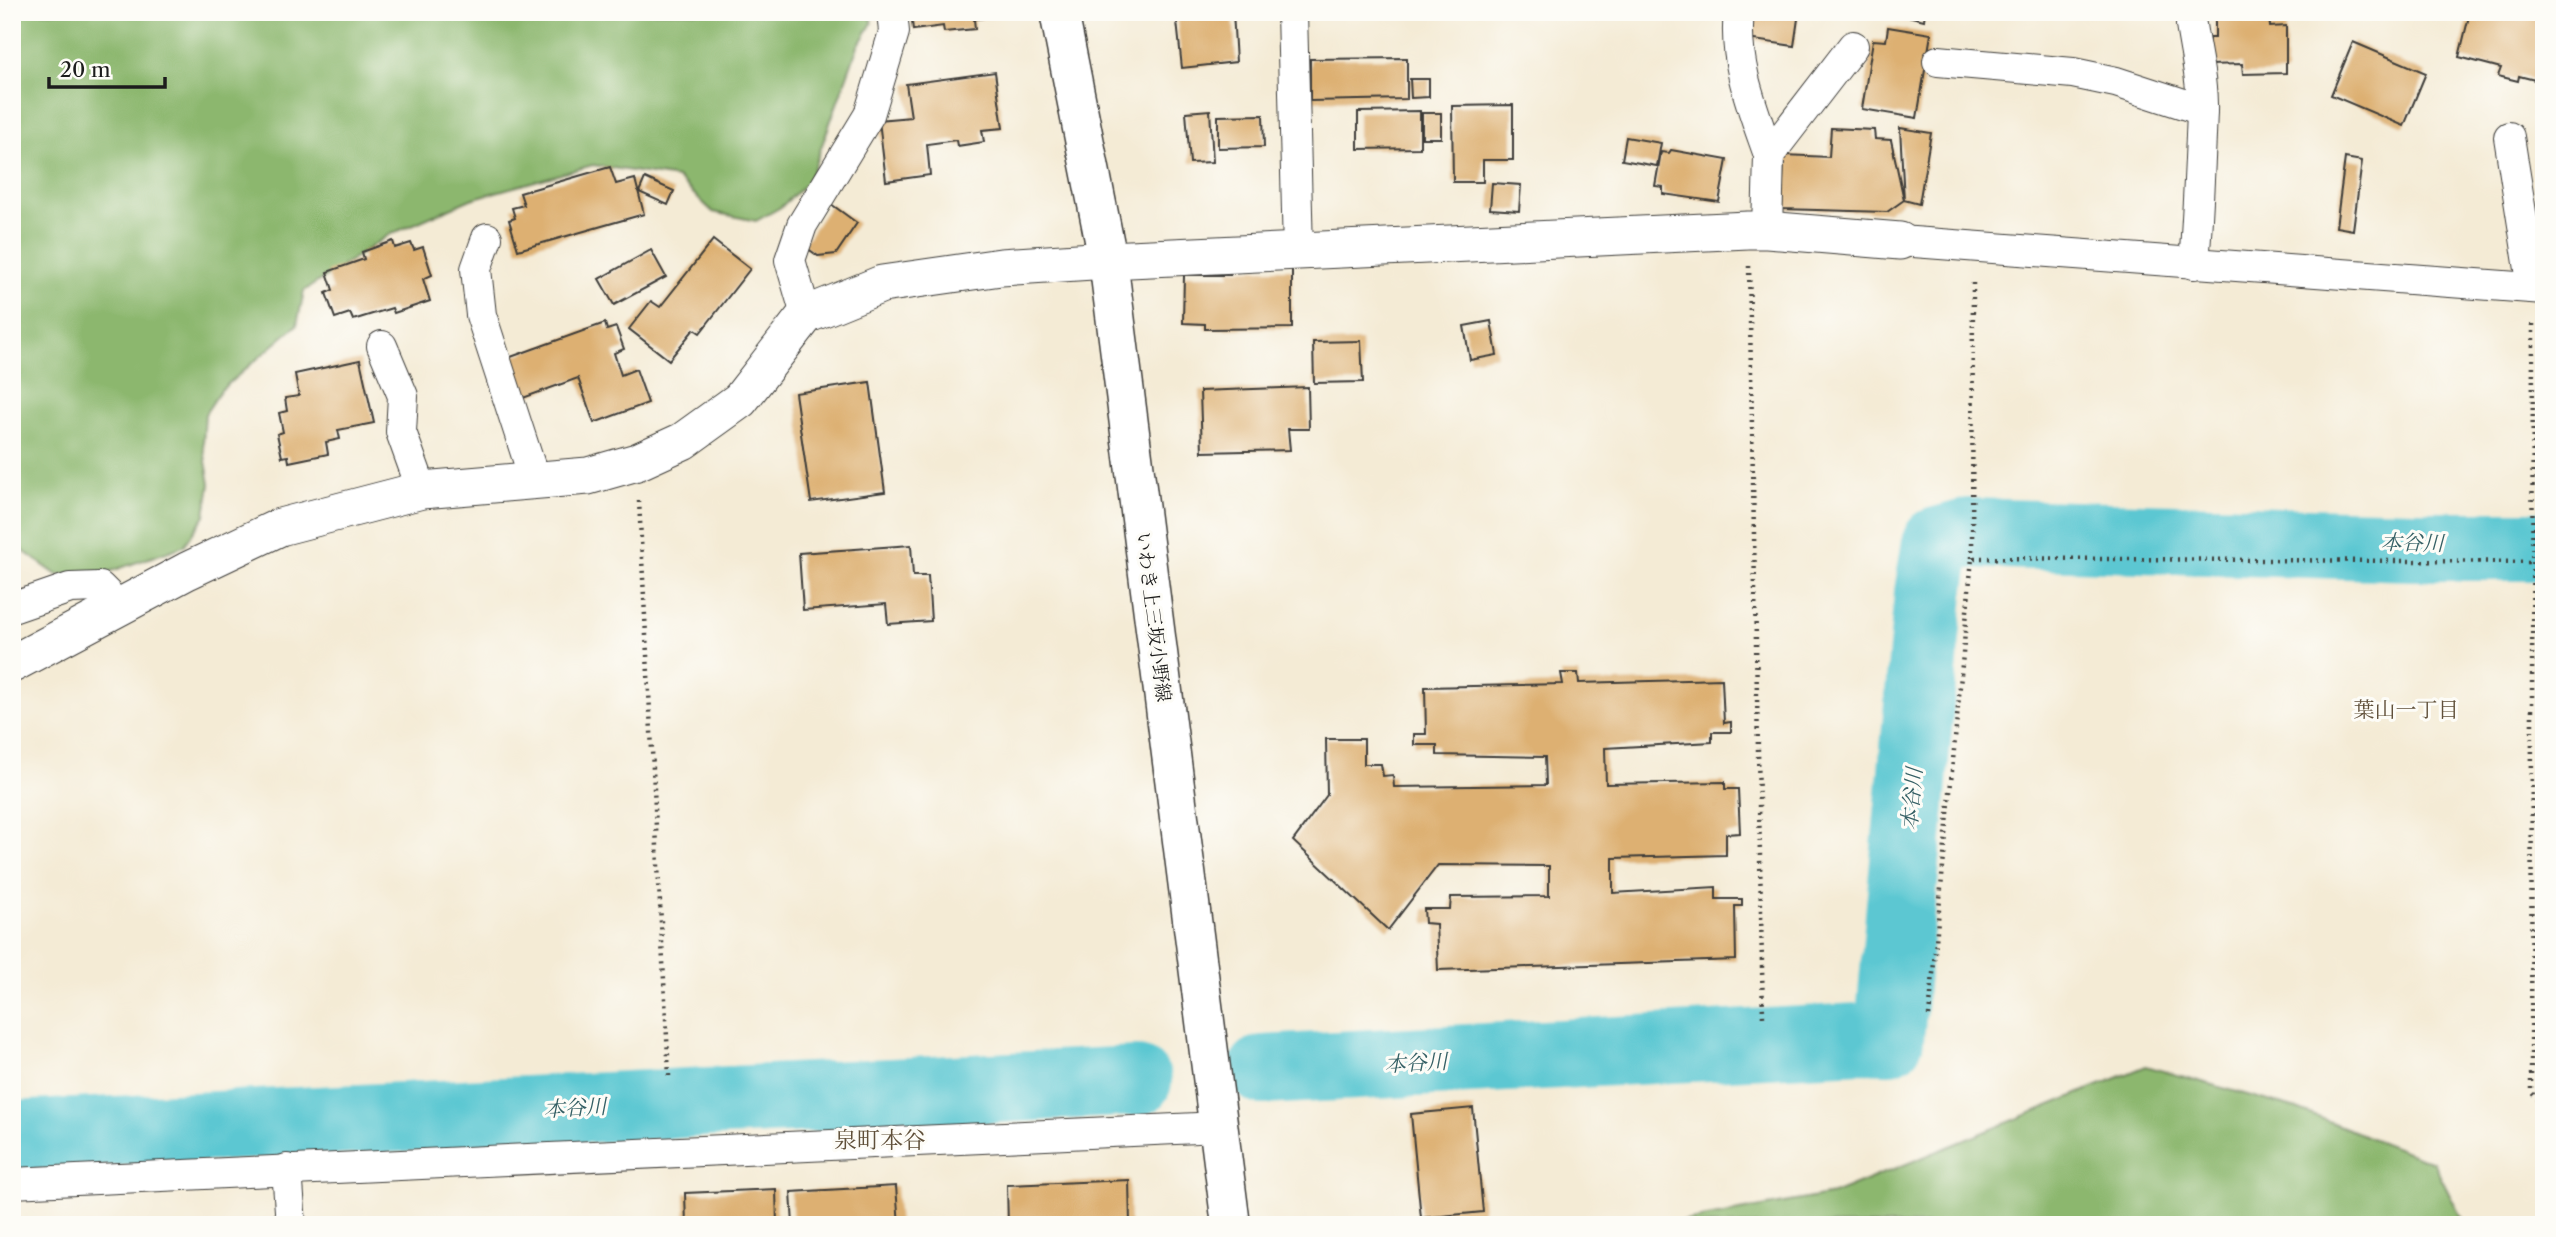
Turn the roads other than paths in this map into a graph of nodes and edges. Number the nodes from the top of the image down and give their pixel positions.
1 (892, 12) edge
2 (1059, 12) edge
3 (1292, 12) edge
4 (1739, 12) edge
5 (2191, 25) dead end
6 (1853, 46) dead end
7 (1938, 61) dead end
8 (2202, 110) junction
9 (2510, 137) dead end
10 (1769, 155) junction
11 (1758, 230) junction
12 (486, 237) dead end
13 (1900, 241) joint
14 (1298, 252) junction
15 (1108, 260) junction
16 (2194, 264) junction
17 (2538, 288) edge
18 (806, 315) junction
19 (382, 346) dead end
20 (535, 481) junction
21 (422, 490) junction
22 (120, 607) junction
23 (12, 608) edge
24 (12, 664) edge
25 (1219, 1127) junction
26 (287, 1169) junction
27 (12, 1183) edge
28 (291, 1225) edge
29 (1231, 1225) edge

1 - 18 street
2 - 15 main road, いわき上三坂小野線
3 - 14 street
4 - 10 street
5 - 8 street
6 - 10 street
7 - 8 street
8 - 16 street
9 - 17 street
10 - 11 street
11 - 13 street
11 - 14 street
12 - 20 street
13 - 16 street
14 - 15 street
15 - 18 street
15 - 25 main road, いわき上三坂小野線
16 - 17 street
18 - 20 street
19 - 21 street
20 - 21 street
21 - 22 street
22 - 23 street
22 - 24 street
25 - 26 street
25 - 29 main road, いわき上三坂小野線
26 - 27 street
26 - 28 street

